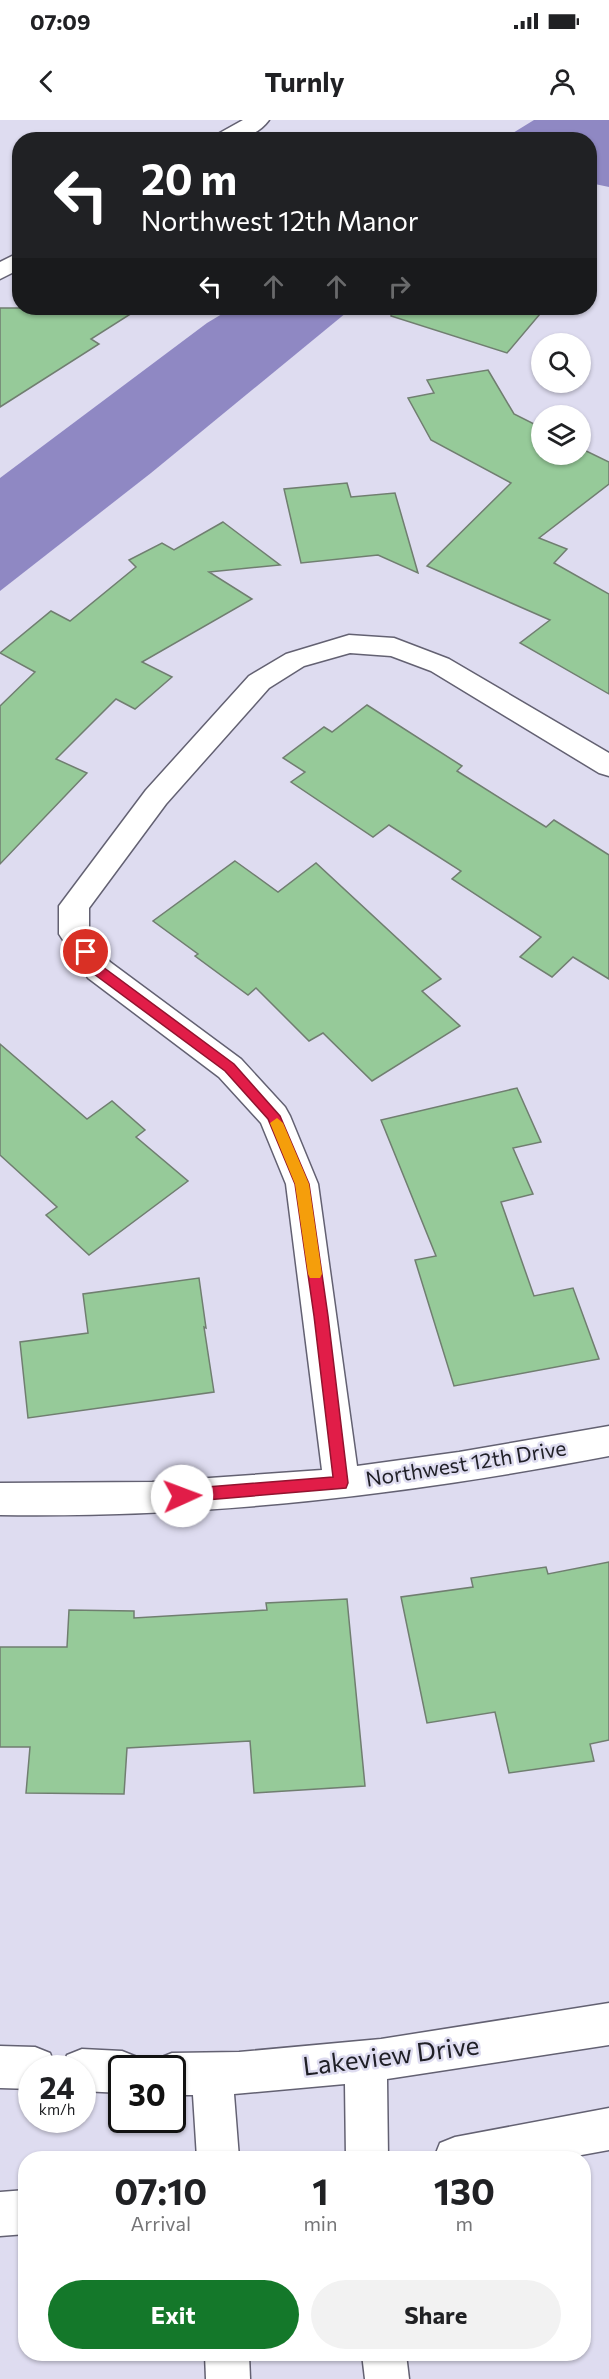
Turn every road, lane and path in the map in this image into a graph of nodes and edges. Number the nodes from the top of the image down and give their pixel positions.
1 (258, 120) edge
2 (238, 132) edge
3 (609, 766) edge
4 (609, 1441) edge
5 (341, 1483) junction
6 (0, 1499) edge
7 (609, 2024) edge
8 (366, 2062) junction
9 (0, 2067) edge
10 (18, 2068) edge
11 (192, 2075) edge
12 (609, 2129) edge
13 (216, 2151) edge
14 (367, 2151) edge
15 (492, 2151) edge
16 (18, 2213) edge
17 (0, 2214) edge
18 (227, 2361) edge
19 (385, 2361) edge
20 (228, 2379) edge
21 (387, 2379) edge

1 - 2 street
3 - 5 street
4 - 5 street, Northwest 12th Drive
5 - 6 street, Northwest 12th Drive
7 - 8 street, Lakeview Drive
8 - 11 street, Lakeview Drive
8 - 14 street
9 - 10 street
11 - 13 street
12 - 15 street
16 - 17 street
18 - 20 street
19 - 21 street

